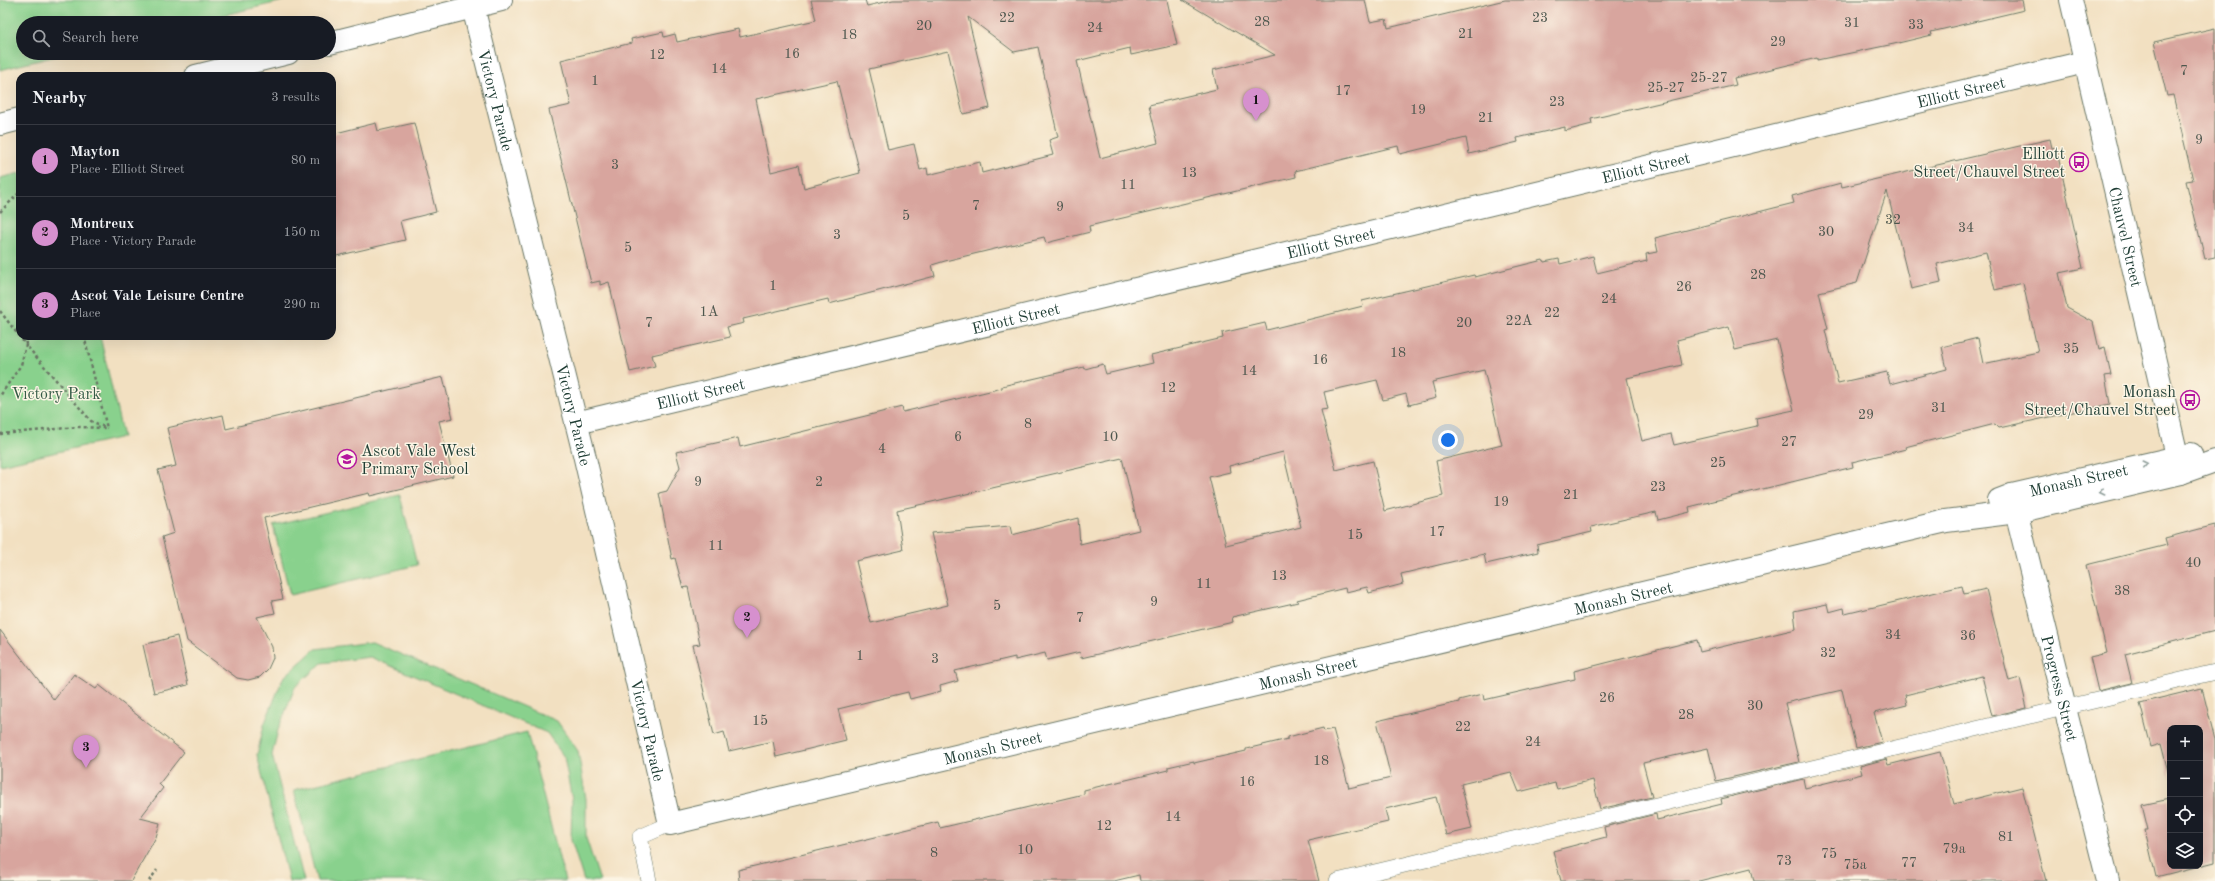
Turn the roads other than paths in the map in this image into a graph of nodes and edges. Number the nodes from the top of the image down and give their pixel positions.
1 (501, 0) edge
2 (2070, 0) edge
3 (473, 7) junction
4 (336, 41) edge
5 (260, 60) edge
6 (2086, 62) junction
7 (212, 72) edge
8 (16, 120) edge
9 (0, 124) edge
10 (576, 423) junction
11 (2215, 451) edge
12 (2215, 461) edge
13 (2179, 465) junction
14 (2014, 504) junction
15 (2215, 672) edge
16 (2065, 708) junction
17 (670, 824) junction
18 (649, 881) edge
19 (1337, 881) edge
20 (2108, 881) edge

1 - 3 street
2 - 6 street, Chauvel Street
3 - 4 street
3 - 10 street, Victory Parade
5 - 7 street
6 - 10 street, Elliott Street
6 - 13 street, Chauvel Street
8 - 9 street
10 - 17 street, Victory Parade
11 - 13 street, Monash Street
12 - 13 street, Monash Street
13 - 14 street, Monash Street
14 - 16 street, Progress Street
14 - 17 street, Monash Street
15 - 16 lane
16 - 19 lane
16 - 20 street, Progress Street
17 - 18 lane

